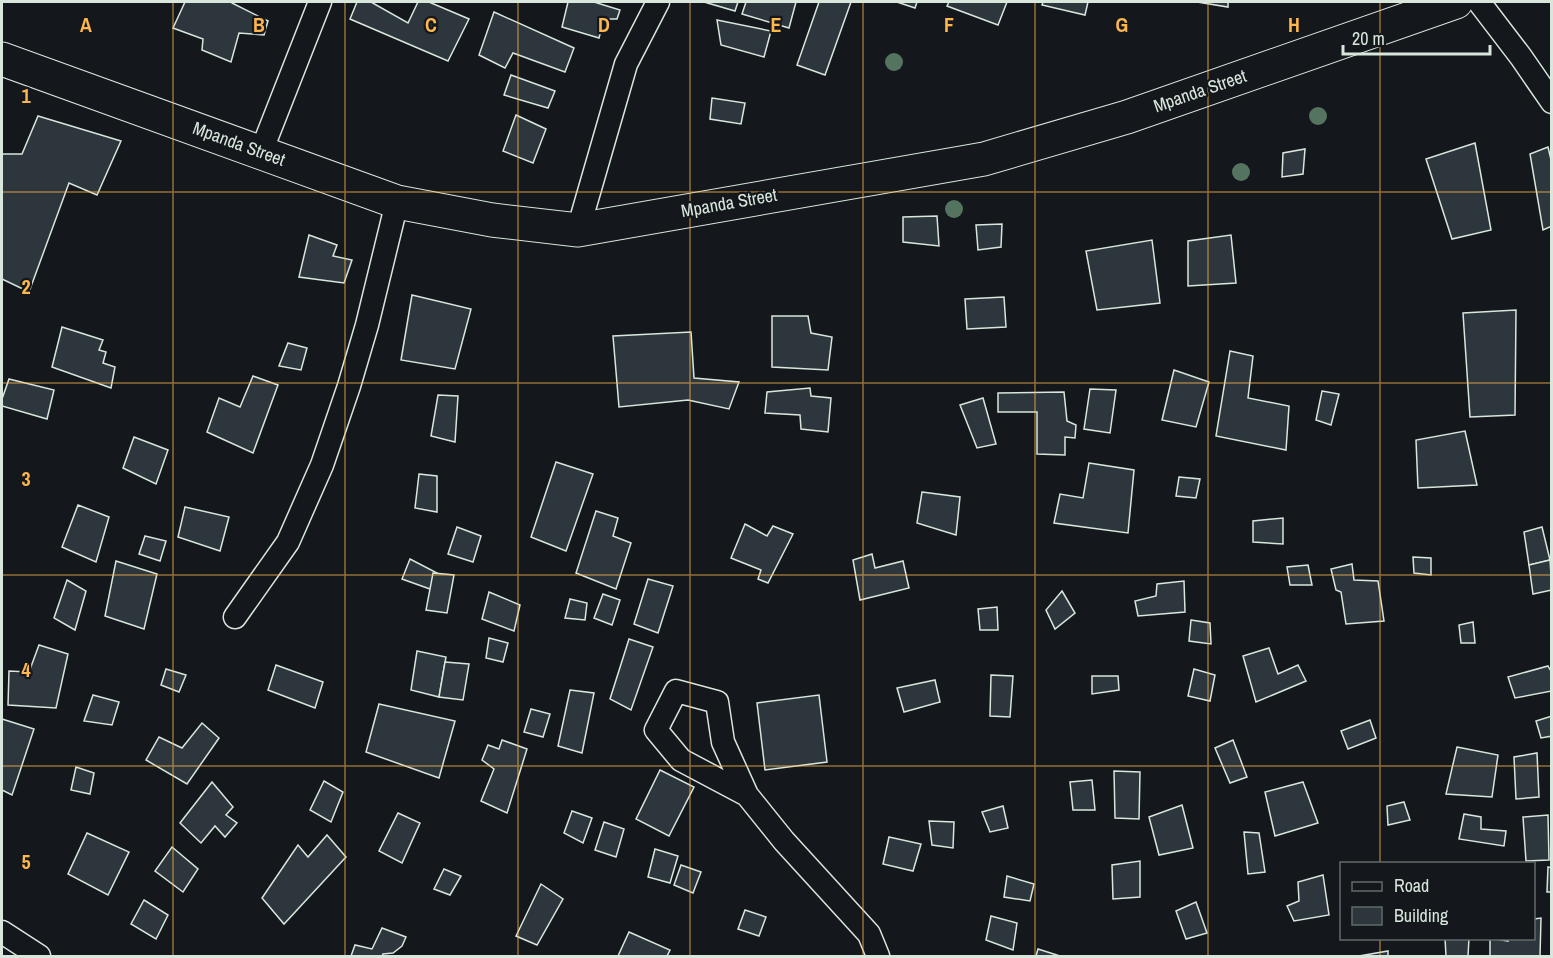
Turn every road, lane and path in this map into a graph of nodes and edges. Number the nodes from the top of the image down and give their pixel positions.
1 (320, 2) edge
2 (658, 2) edge
3 (1456, 2) edge
4 (1479, 2) edge
5 (2, 59) edge
6 (1551, 102) edge
7 (261, 152) junction
8 (397, 202) junction
9 (578, 230) junction
10 (235, 618) dead end
11 (747, 795) junction
12 (2, 933) edge
13 (39, 957) edge
14 (878, 957) edge

1 - 7 lane
2 - 9 lane
3 - 9 street, Mpanda Street
4 - 6 lane
5 - 7 street, Mpanda Street
7 - 8 street, Mpanda Street
8 - 9 street, Mpanda Street
8 - 10 lane
11 - 11 lane
11 - 14 lane
12 - 13 lane

